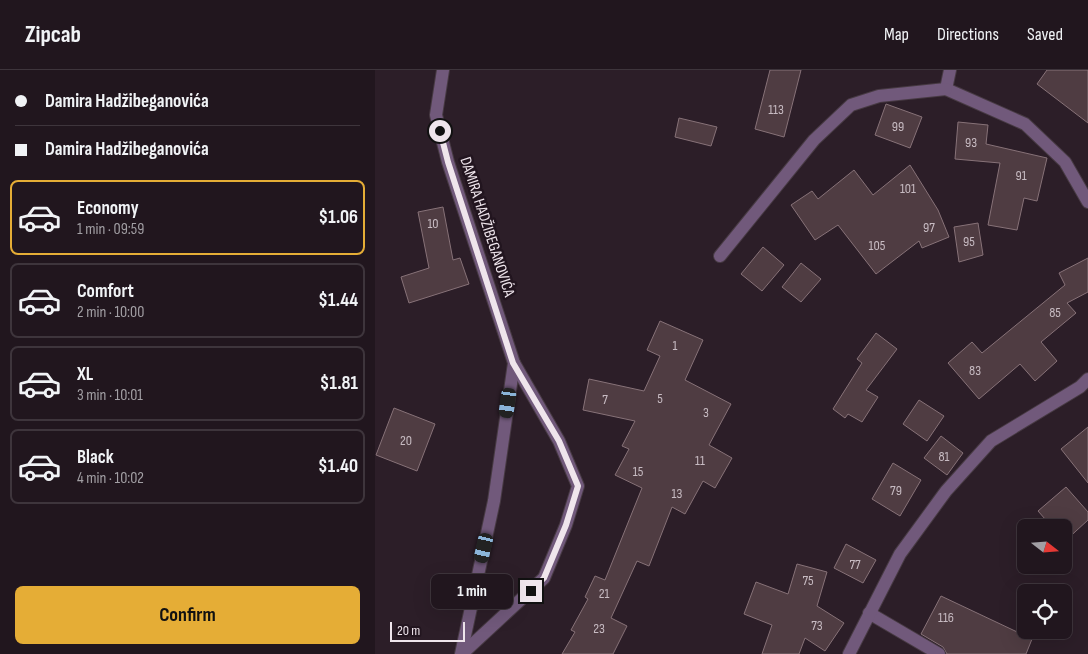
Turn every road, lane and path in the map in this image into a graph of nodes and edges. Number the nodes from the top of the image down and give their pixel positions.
1 (443, 70) edge
2 (950, 70) edge
3 (947, 89) junction
4 (1088, 202) edge
5 (720, 256) dead end
6 (513, 363) junction
7 (1088, 379) edge
8 (869, 614) junction
9 (462, 654) edge
10 (849, 654) edge
11 (939, 654) edge

1 - 6 street, DAMIRA HADŽIBEGANOVIĆA
2 - 3 street
3 - 4 street
3 - 5 street
6 - 9 street, DAMIRA HADŽIBEGANOVIĆA
6 - 9 street, DAMIRA HADŽIBEGANOVIĆA
7 - 8 street
8 - 10 street
8 - 11 street

